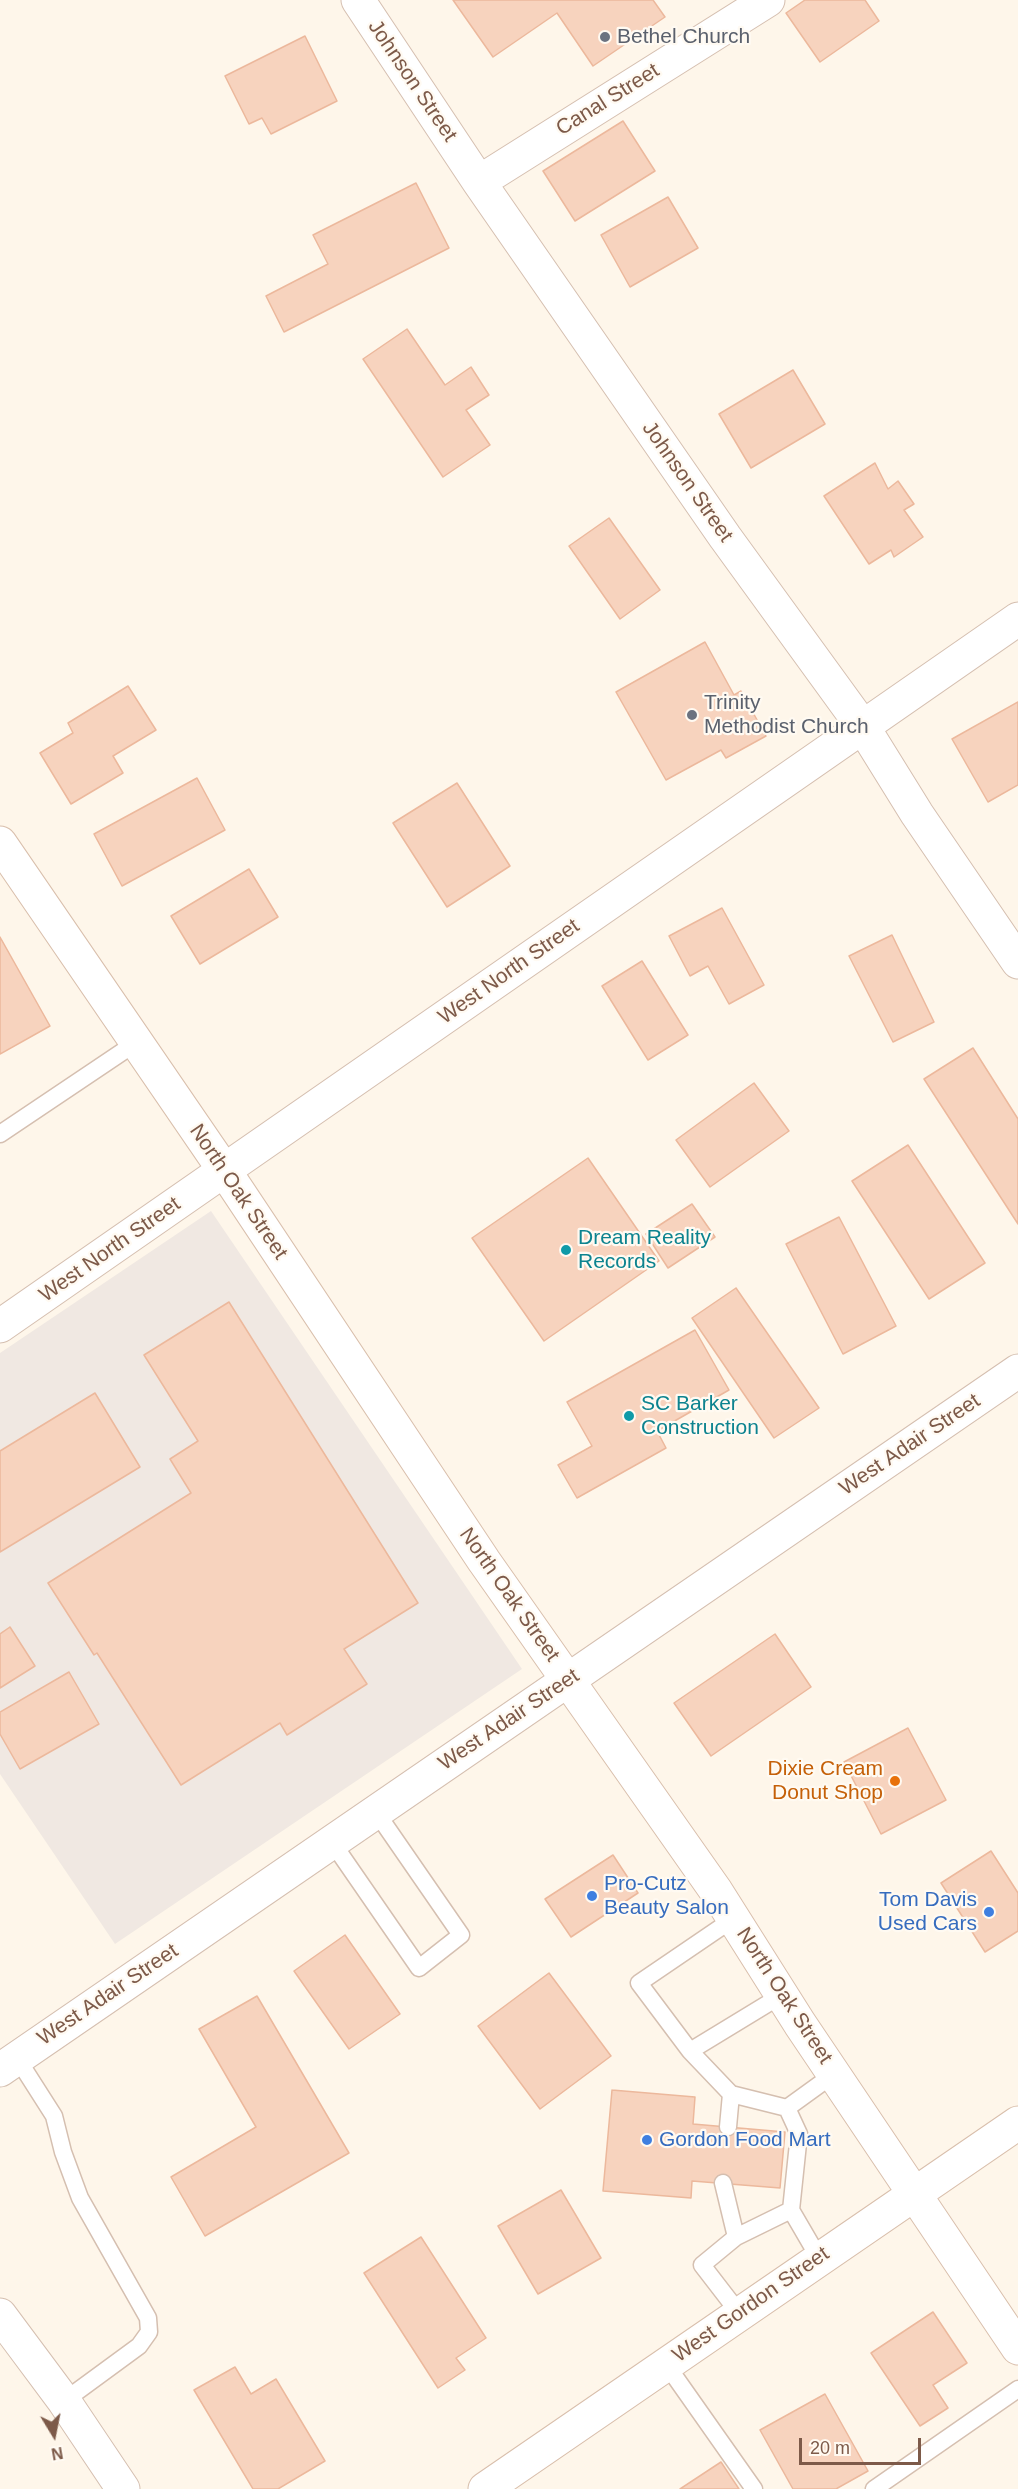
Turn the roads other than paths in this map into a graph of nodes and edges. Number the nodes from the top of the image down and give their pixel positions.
1 (358, 0) edge
2 (768, 0) edge
3 (479, 182) junction
4 (1018, 619) edge
5 (863, 727) junction
6 (0, 843) edge
7 (1018, 962) edge
8 (137, 1042) junction
9 (0, 1134) edge
10 (224, 1170) junction
11 (0, 1326) edge
12 (1018, 1371) edge
13 (567, 1680) junction
14 (376, 1812) junction
15 (332, 1842) junction
16 (734, 1919) junction
17 (782, 1995) junction
18 (690, 2051) junction
19 (8, 2064) edge
20 (834, 2074) junction
21 (731, 2094) junction
22 (787, 2108) junction
23 (1018, 2123) edge
24 (728, 2127) dead end
25 (723, 2183) dead end
26 (914, 2193) junction
27 (791, 2210) junction
28 (736, 2237) junction
29 (819, 2258) junction
30 (739, 2313) junction
31 (0, 2315) edge
32 (1018, 2348) edge
33 (666, 2364) junction
34 (1018, 2389) edge
35 (64, 2401) junction
36 (123, 2489) edge
37 (485, 2489) edge
38 (754, 2489) edge
39 (874, 2489) edge

1 - 3 street, Johnson Street
2 - 3 street, Canal Street
3 - 5 street, Johnson Street
4 - 5 street, West North Street
5 - 7 street, Johnson Street
5 - 10 street, West North Street
6 - 8 street, North Oak Street
8 - 9 lane
8 - 10 street, North Oak Street
10 - 11 street, West North Street
10 - 13 street, North Oak Street
12 - 13 street, West Adair Street
13 - 14 street, West Adair Street
13 - 16 street, North Oak Street
14 - 15 street, West Adair Street
14 - 15 lane
15 - 19 street, West Adair Street
16 - 17 street, North Oak Street
16 - 18 lane
17 - 18 lane
17 - 20 street, North Oak Street
18 - 21 lane
19 - 35 lane
20 - 22 lane
20 - 26 street, North Oak Street
21 - 22 lane
21 - 24 lane
22 - 27 lane
23 - 26 street, West Gordon Street
25 - 28 lane
26 - 29 street, West Gordon Street
26 - 32 street, North Oak Street
27 - 28 lane
27 - 29 lane
28 - 30 lane
29 - 30 street, West Gordon Street
30 - 33 street, West Gordon Street
31 - 35 street
33 - 37 street, West Gordon Street
33 - 38 lane
34 - 39 lane
35 - 36 street

